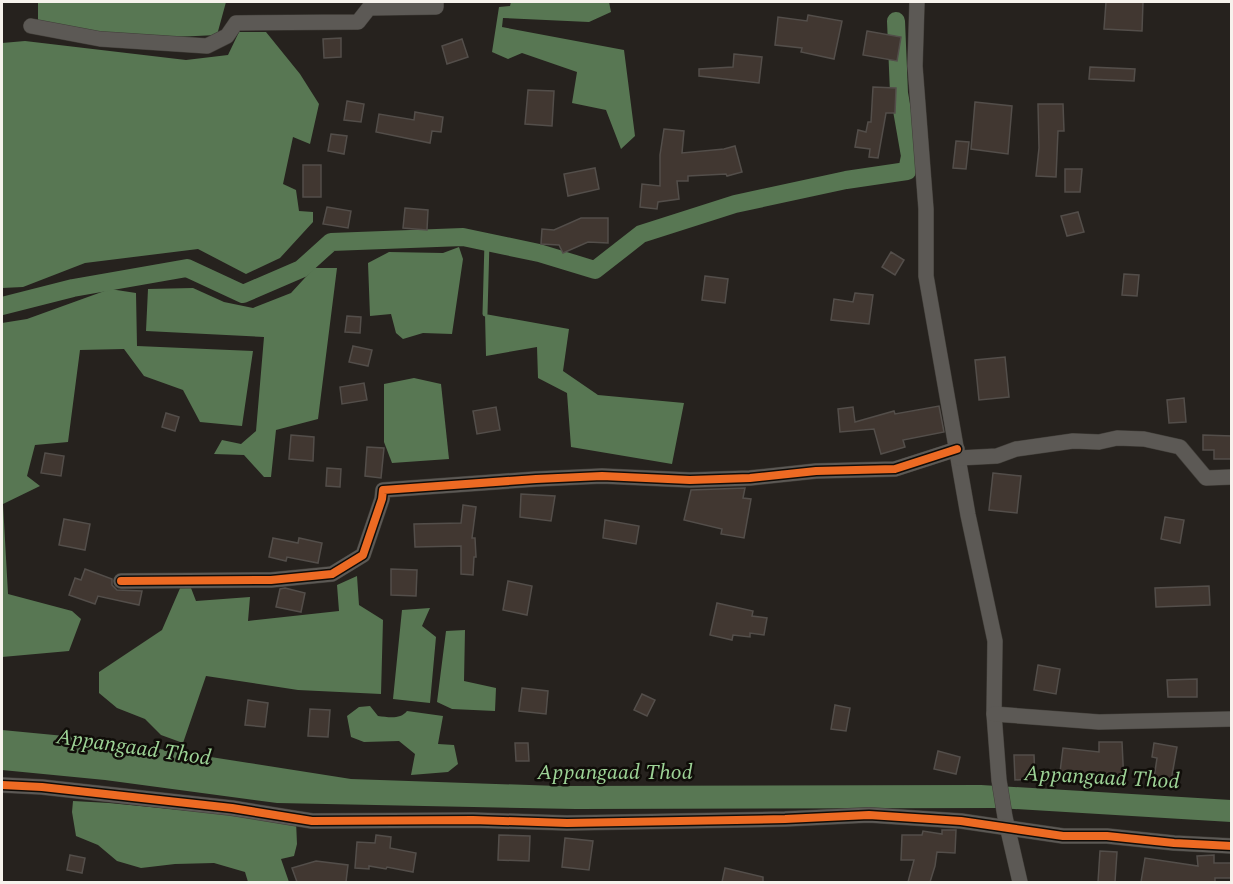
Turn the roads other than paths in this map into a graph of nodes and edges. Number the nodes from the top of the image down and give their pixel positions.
1 (436, 2) edge
2 (917, 2) edge
3 (31, 26) dead end
4 (958, 453) junction
5 (1232, 477) edge
6 (121, 581) dead end
7 (994, 714) junction
8 (1232, 719) edge
9 (2, 785) edge
10 (1006, 822) junction
11 (1232, 846) edge
12 (1020, 882) edge

1 - 3 street
2 - 4 street
4 - 5 street
4 - 6 street
4 - 7 street
7 - 8 street
7 - 10 street
9 - 10 street
10 - 11 street
10 - 12 street

